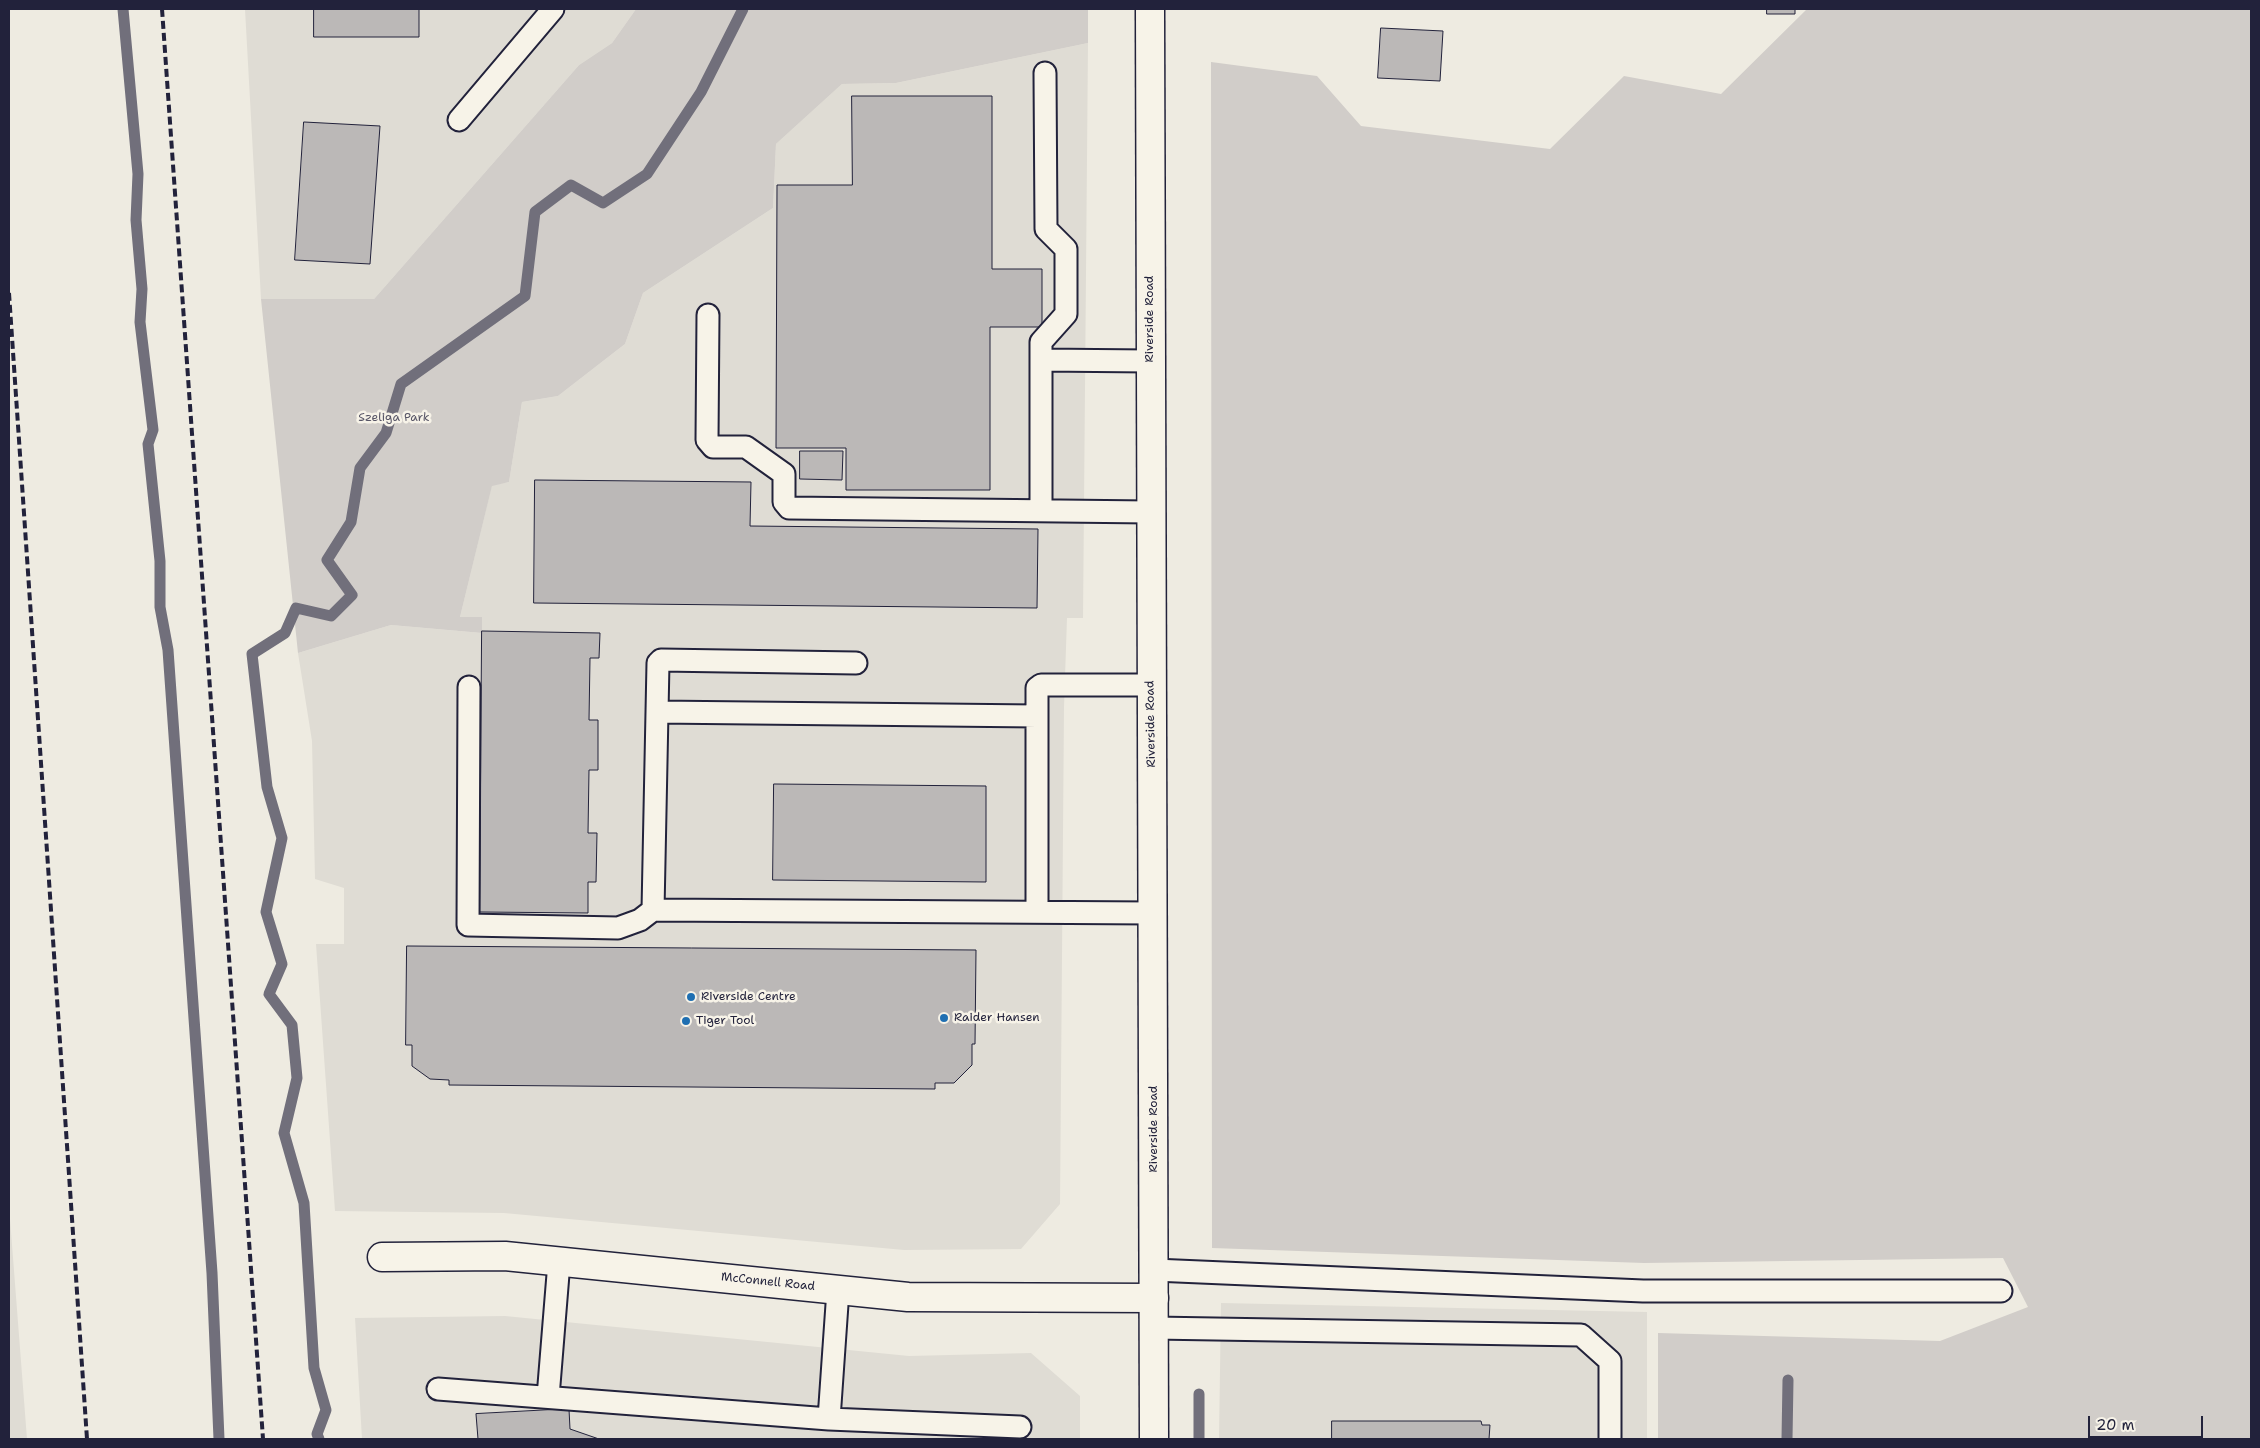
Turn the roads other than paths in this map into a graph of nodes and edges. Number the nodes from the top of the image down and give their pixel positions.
1 (553, 9) edge
2 (1150, 9) edge
3 (1045, 72) dead end
4 (459, 120) dead end
5 (708, 315) dead end
6 (1041, 360) junction
7 (1150, 361) junction
8 (1041, 511) junction
9 (1150, 512) junction
10 (856, 663) dead end
11 (1151, 685) junction
12 (469, 688) dead end
13 (657, 712) junction
14 (1037, 716) junction
15 (654, 910) junction
16 (1037, 912) junction
17 (1153, 913) junction
18 (382, 1257) dead end
19 (559, 1262) junction
20 (1154, 1270) junction
21 (838, 1290) junction
22 (2001, 1291) dead end
23 (1154, 1298) junction
24 (1154, 1328) junction
25 (438, 1388) dead end
26 (548, 1398) junction
27 (829, 1419) junction
28 (1020, 1427) dead end
29 (1154, 1439) edge
30 (1610, 1439) edge

1 - 4 lane
2 - 7 street, Riverside Road
3 - 6 lane
5 - 8 lane
6 - 7 lane
6 - 8 lane
7 - 9 street, Riverside Road
8 - 9 lane
9 - 11 street, Riverside Road
10 - 13 lane
11 - 14 lane
11 - 17 street, Riverside Road
12 - 15 lane
13 - 14 lane
13 - 15 lane
14 - 16 lane
15 - 16 lane
16 - 17 lane
17 - 20 street, Riverside Road
18 - 19 street, McConnell Road
19 - 21 street, McConnell Road
19 - 26 lane
20 - 22 lane
20 - 23 street, Riverside Road
21 - 23 street, McConnell Road
21 - 27 lane
23 - 24 street, Riverside Road
24 - 29 street, Riverside Road
24 - 30 lane
25 - 26 lane
26 - 27 lane
27 - 28 lane

